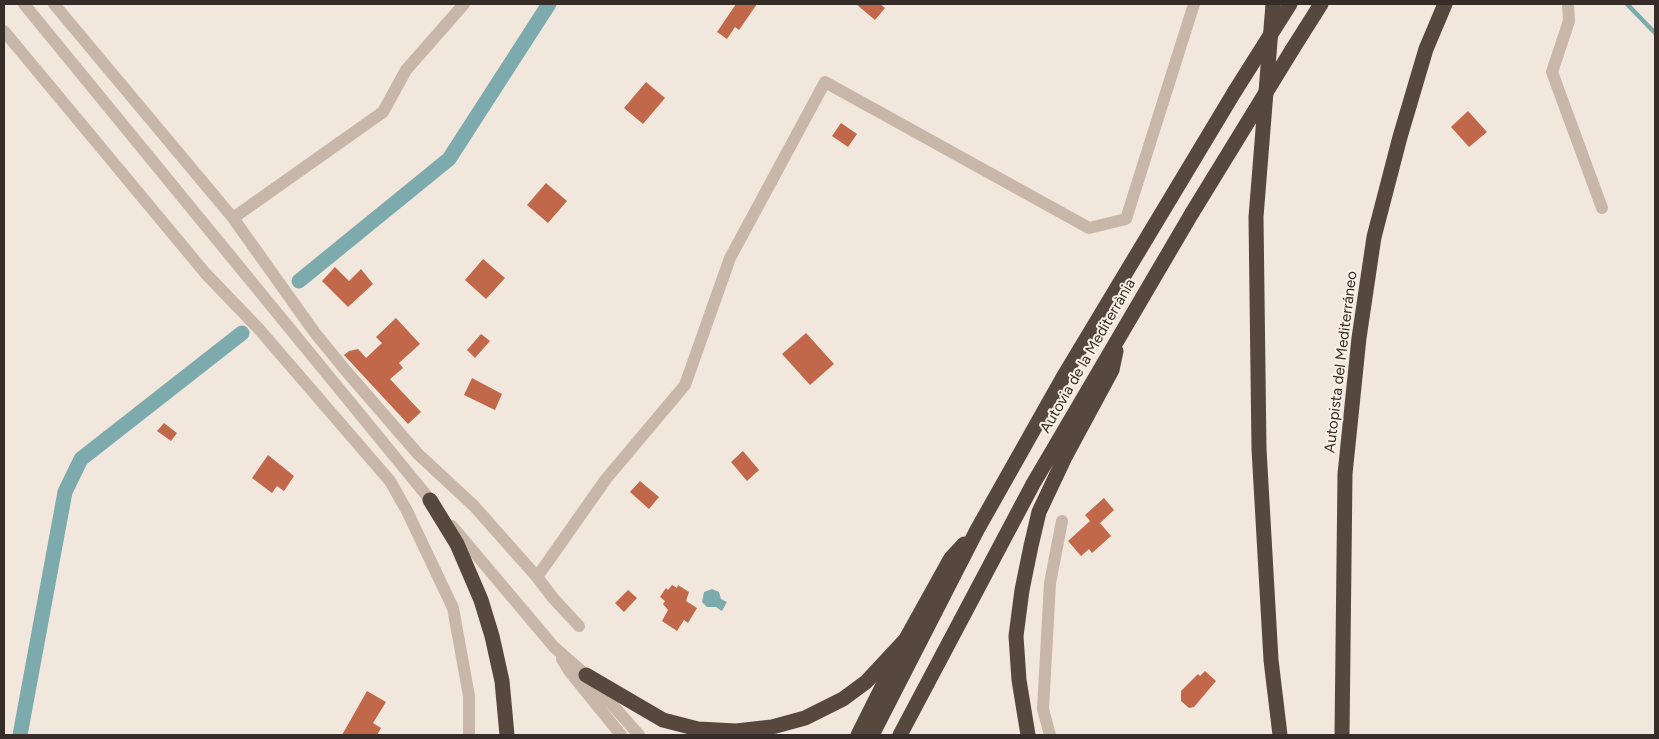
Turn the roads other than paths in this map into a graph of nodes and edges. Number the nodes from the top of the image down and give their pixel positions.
1 (24, 4) edge
2 (54, 4) edge
3 (464, 4) edge
4 (1194, 4) edge
5 (1273, 4) edge
6 (1290, 4) edge
7 (1321, 4) edge
8 (1445, 4) edge
9 (1568, 4) edge
10 (4, 31) edge
11 (1602, 208) dead end
12 (234, 218) junction
13 (1118, 339) junction
14 (430, 500) junction
15 (1062, 520) dead end
16 (977, 530) junction
17 (537, 577) junction
18 (579, 626) dead end
19 (906, 639) junction
20 (554, 647) junction
21 (586, 675) junction
22 (469, 735) edge
23 (507, 735) edge
24 (621, 735) edge
25 (639, 735) edge
26 (858, 735) edge
27 (872, 735) edge
28 (900, 735) edge
29 (1028, 735) edge
30 (1050, 735) edge
31 (1280, 735) edge
32 (1342, 735) edge

1 - 14 street
2 - 12 street
3 - 12 street
4 - 17 street
5 - 31 highway
6 - 16 highway, Autovia de la Mediterrània, bridge
7 - 13 highway, Autovia de la Mediterrània, bridge
8 - 32 highway, Autopista del Mediterráneo
9 - 11 street
10 - 22 street
12 - 17 street
13 - 28 highway, Autovia de la Mediterrània
13 - 29 highway
14 - 20 street
14 - 23 highway
15 - 30 street
16 - 19 highway
16 - 27 highway, Autovia de la Mediterrània
17 - 18 street
19 - 21 highway
19 - 26 highway
20 - 21 street
20 - 24 street
21 - 25 street

